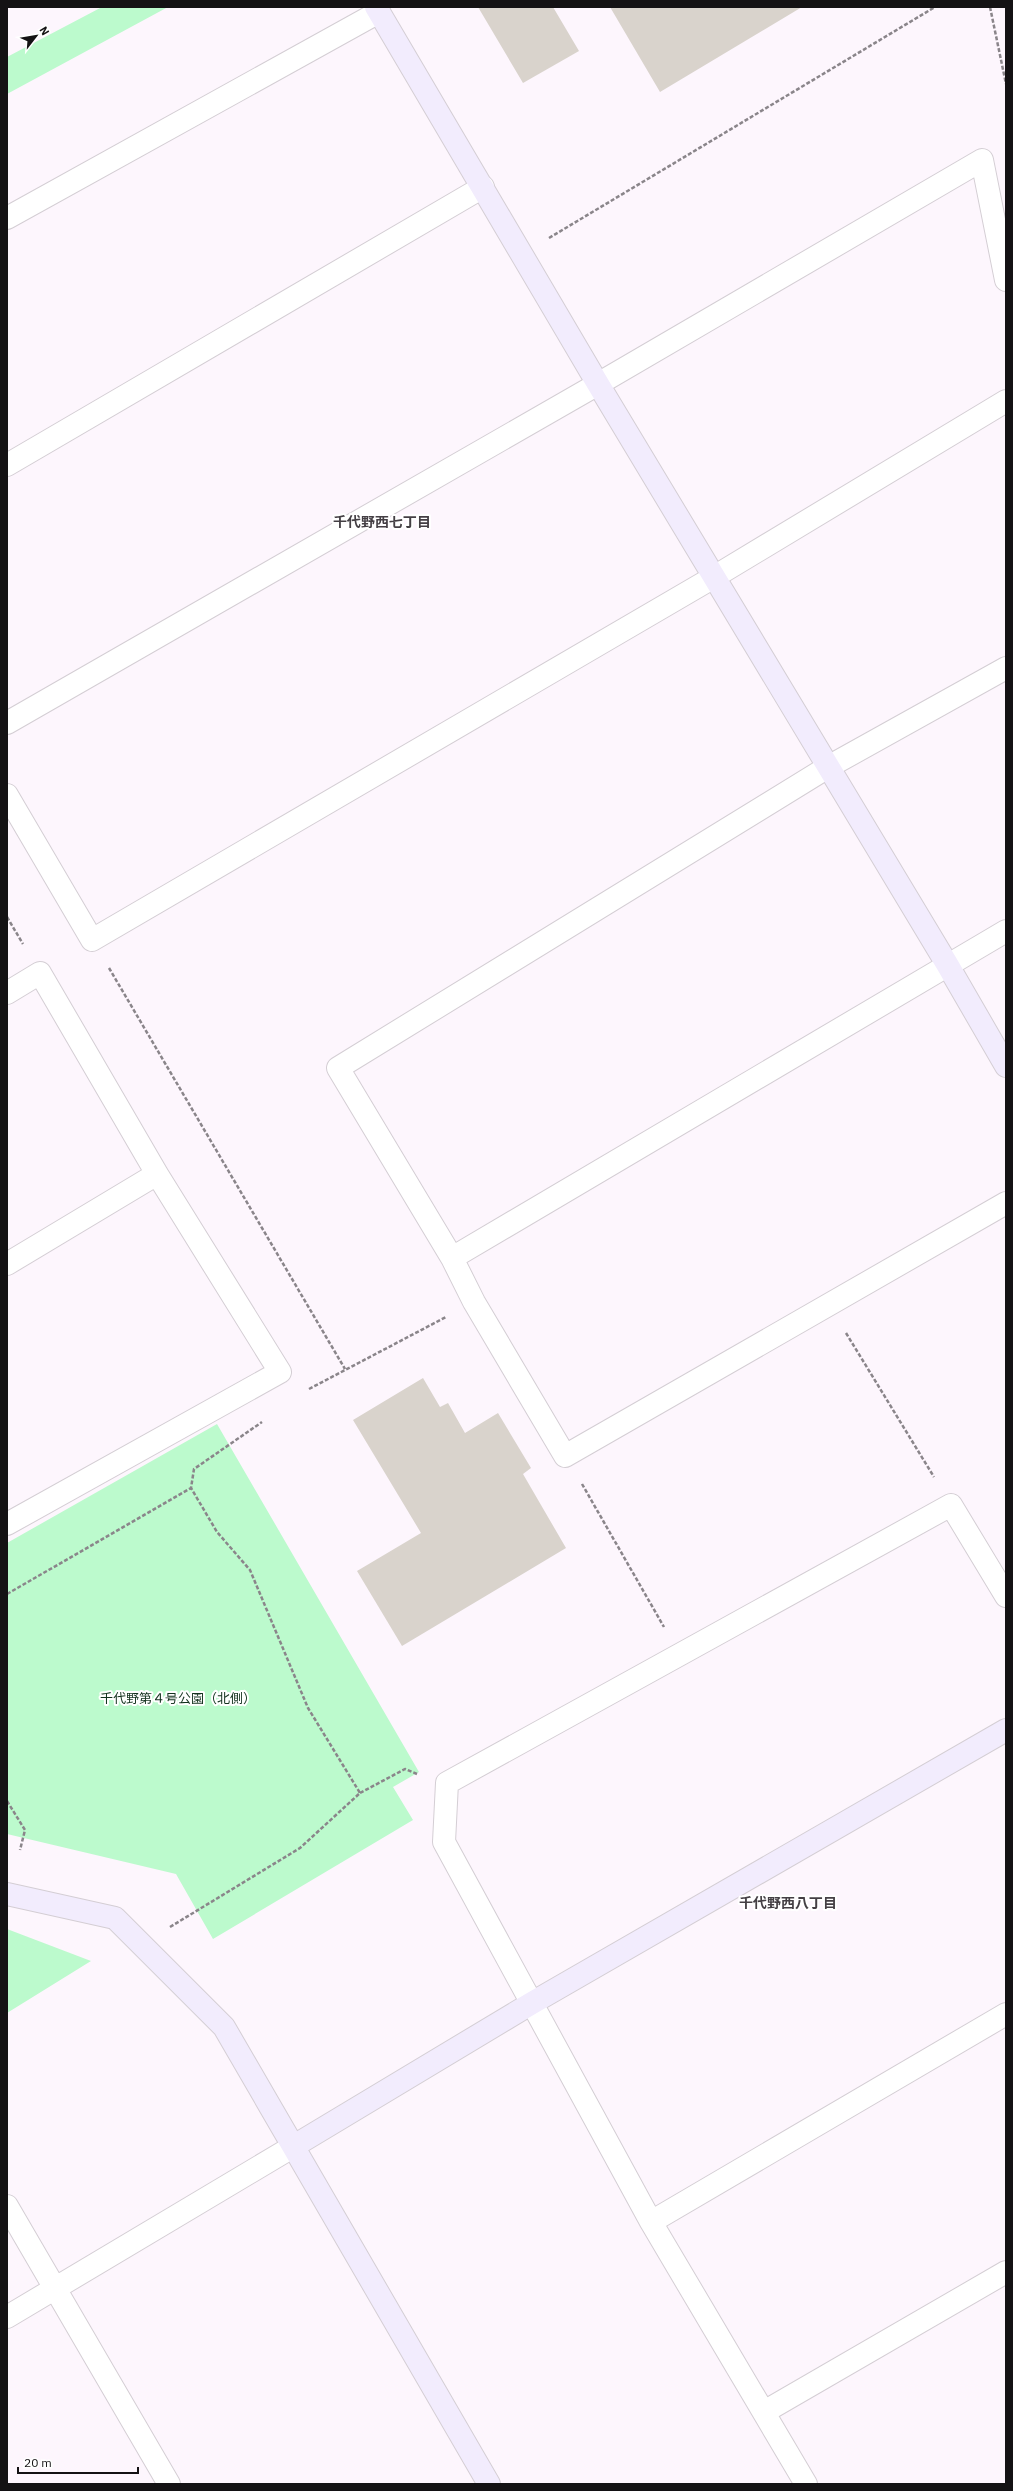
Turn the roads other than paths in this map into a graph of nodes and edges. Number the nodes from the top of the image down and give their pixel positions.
1 (378, 9) edge
2 (483, 187) junction
3 (7, 218) edge
4 (1006, 280) edge
5 (598, 384) junction
6 (1006, 401) edge
7 (7, 465) edge
8 (714, 577) junction
9 (1006, 668) edge
10 (7, 723) edge
11 (828, 768) junction
12 (7, 795) edge
13 (1006, 931) edge
14 (948, 964) junction
15 (7, 993) edge
16 (1006, 1066) edge
17 (158, 1174) junction
18 (1006, 1204) edge
19 (452, 1258) junction
20 (7, 1264) edge
21 (7, 1524) edge
22 (1006, 1596) edge
23 (1006, 1730) edge
24 (7, 1894) edge
25 (532, 2003) junction
26 (1006, 2014) edge
27 (294, 2146) junction
28 (7, 2206) edge
29 (651, 2222) junction
30 (1006, 2272) edge
31 (54, 2288) junction
32 (7, 2317) edge
33 (764, 2412) junction
34 (166, 2483) edge
35 (489, 2484) edge
36 (806, 2484) edge

1 - 2 street
1 - 3 street
2 - 5 street
2 - 7 street
4 - 5 street
5 - 8 street
5 - 10 street
6 - 8 street
8 - 11 street
8 - 12 street
9 - 11 street
11 - 14 street
11 - 19 street
13 - 14 street
14 - 16 street
14 - 19 street
15 - 17 street
17 - 20 street
17 - 21 street
18 - 19 street
22 - 25 street
23 - 25 street
24 - 27 street
25 - 27 street
25 - 29 street
26 - 29 street
27 - 31 street
27 - 35 street
28 - 31 street
29 - 33 street
30 - 33 street
31 - 32 street
31 - 34 street
33 - 36 street

